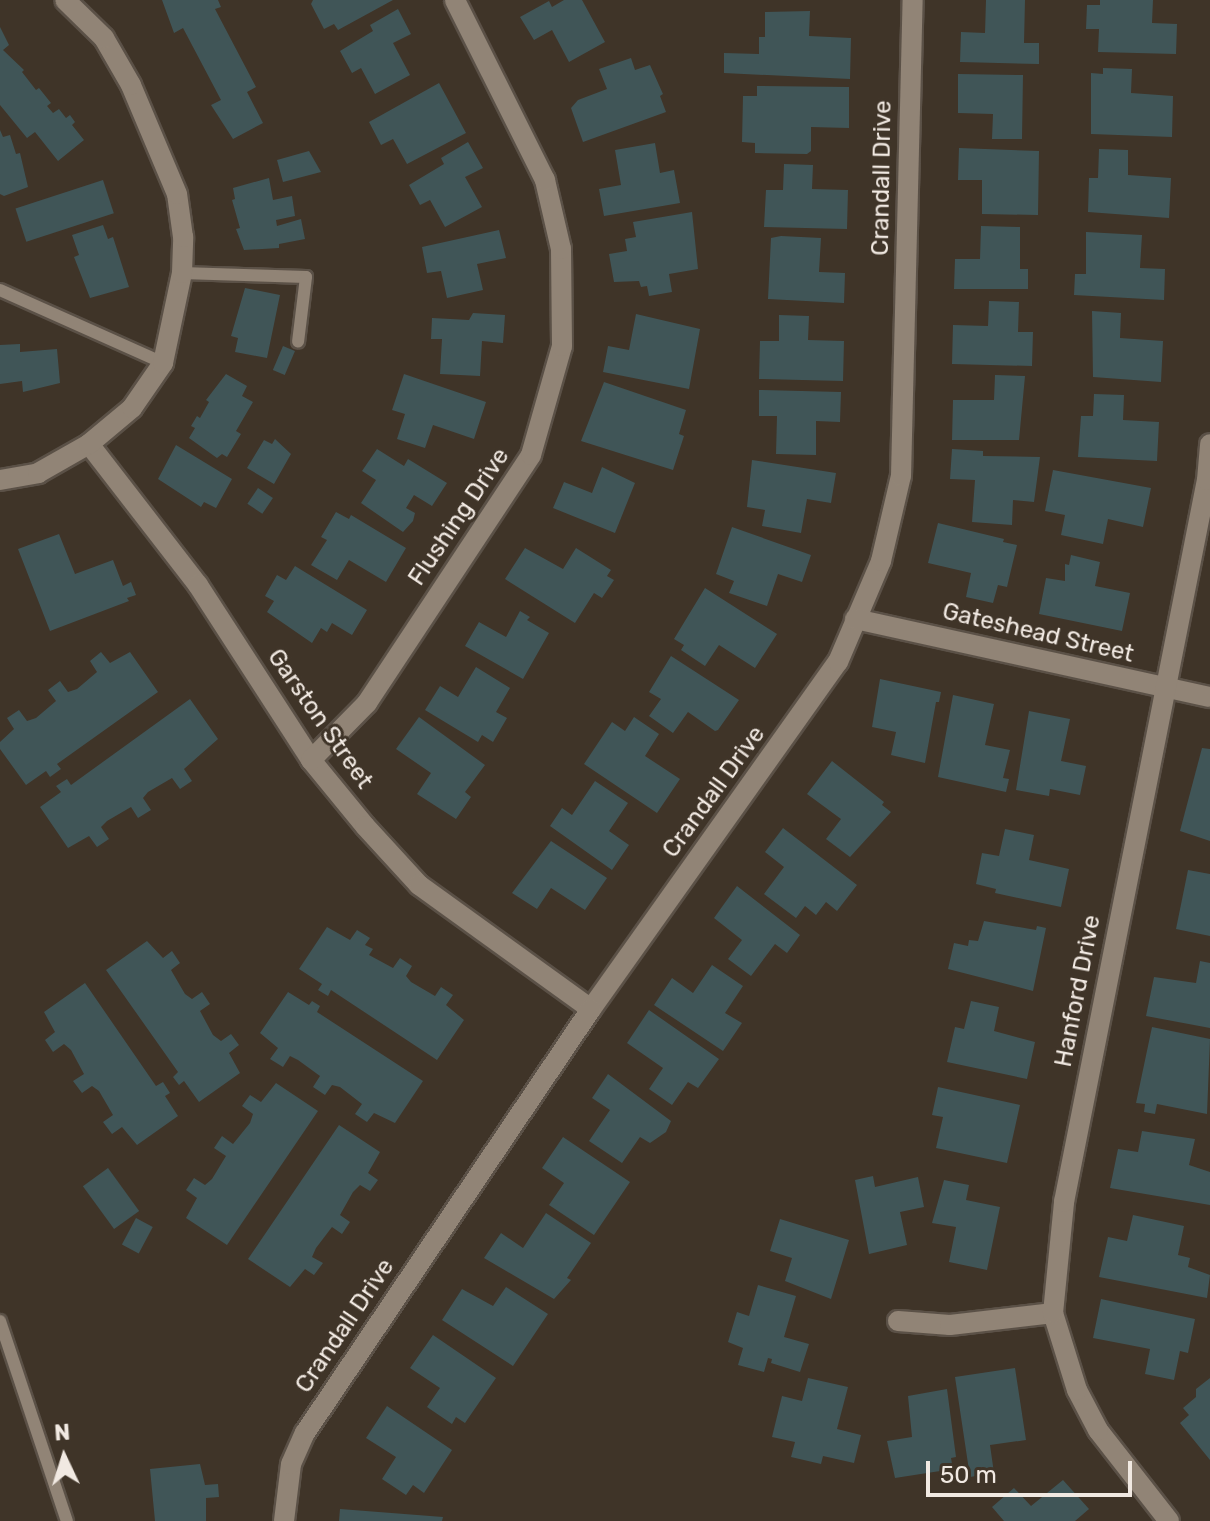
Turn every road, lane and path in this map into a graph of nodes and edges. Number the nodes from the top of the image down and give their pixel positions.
1 (65, 0) edge
2 (455, 0) edge
3 (913, 0) edge
4 (182, 273) junction
5 (0, 290) edge
6 (298, 342) dead end
7 (163, 363) junction
8 (89, 444) junction
9 (1210, 444) edge
10 (0, 480) edge
11 (855, 619) junction
12 (1163, 688) junction
13 (1210, 697) edge
14 (311, 760) junction
15 (591, 1009) junction
16 (1053, 1313) junction
17 (0, 1321) edge
18 (898, 1321) dead end
19 (67, 1521) edge
20 (284, 1521) edge
21 (1169, 1521) edge

1 - 4 street
2 - 14 street, Flushing Drive
3 - 11 street, Crandall Drive
4 - 6 lane
4 - 7 street
5 - 7 lane
7 - 8 street
8 - 10 street
8 - 14 street, Garston Street
9 - 12 street, Hanford Drive
11 - 12 street, Gateshead Street
11 - 15 street, Crandall Drive
12 - 13 street, Gateshead Street
12 - 16 street, Hanford Drive
14 - 15 street, Garston Street
15 - 20 street, Crandall Drive
16 - 18 street
16 - 21 street, Hanford Drive
17 - 19 lane

